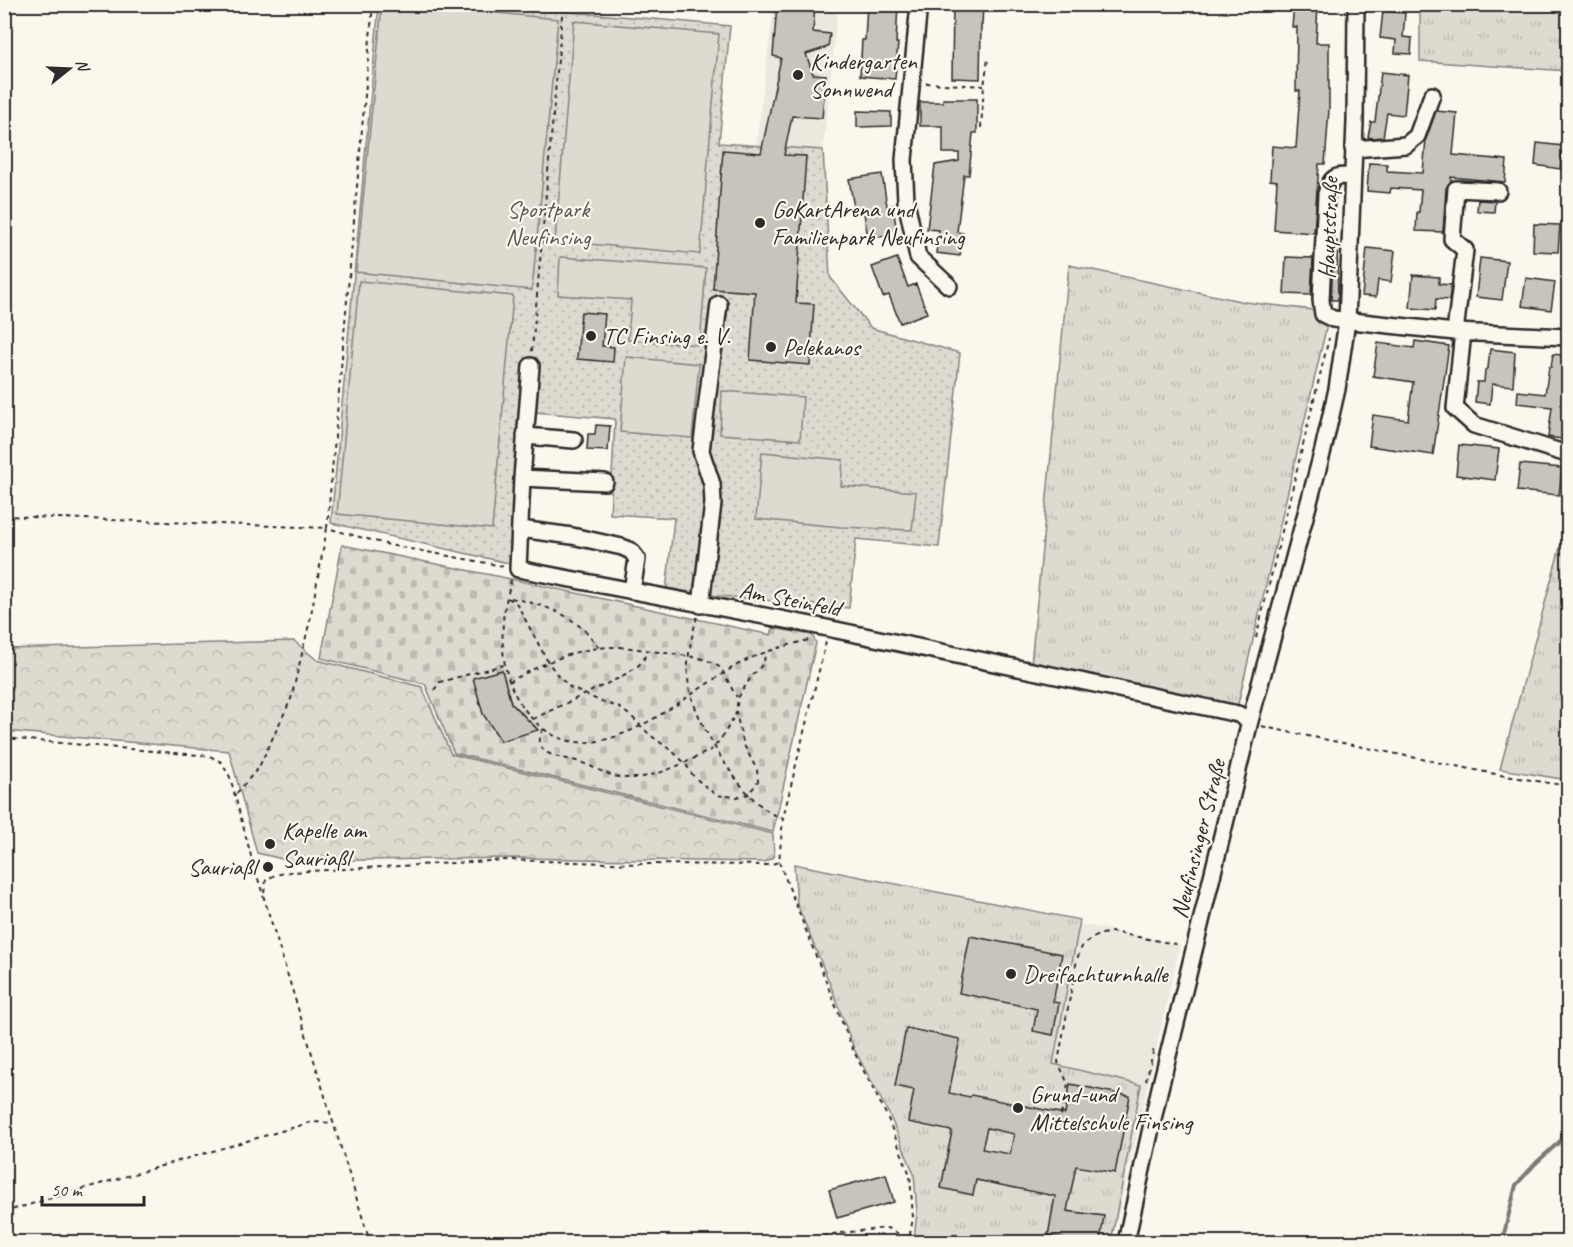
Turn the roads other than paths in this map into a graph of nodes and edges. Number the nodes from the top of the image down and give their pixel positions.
1 (919, 4) edge
2 (1356, 4) edge
3 (1432, 95) dead end
4 (1353, 149) junction
5 (1352, 176) junction
6 (1498, 191) dead end
7 (949, 286) dead end
8 (719, 304) dead end
9 (1347, 321) junction
10 (1459, 332) junction
11 (1569, 337) edge
12 (531, 366) road end
13 (525, 436) junction
14 (574, 440) dead end
15 (1323, 450) joint
16 (1567, 454) dead end
17 (522, 478) junction
18 (605, 482) dead end
19 (520, 529) junction
20 (632, 591) junction
21 (701, 605) junction
22 (1250, 721) junction
23 (1126, 1242) edge

1 - 7 street
2 - 4 street, Hauptstraße
3 - 4 street
4 - 5 street, Hauptstraße
5 - 9 street, Hauptstraße
5 - 9 street
6 - 10 street
8 - 21 street
9 - 10 street
9 - 15 street, Hauptstraße
10 - 11 street
10 - 16 street
12 - 13 street
13 - 14 street
13 - 17 street
15 - 22 street, Neufinsinger Straße
17 - 18 street
17 - 19 street
19 - 20 street, Am Steinfeld
19 - 20 street
20 - 21 street, Am Steinfeld
21 - 22 street, Am Steinfeld
22 - 23 street, Neufinsinger Straße

